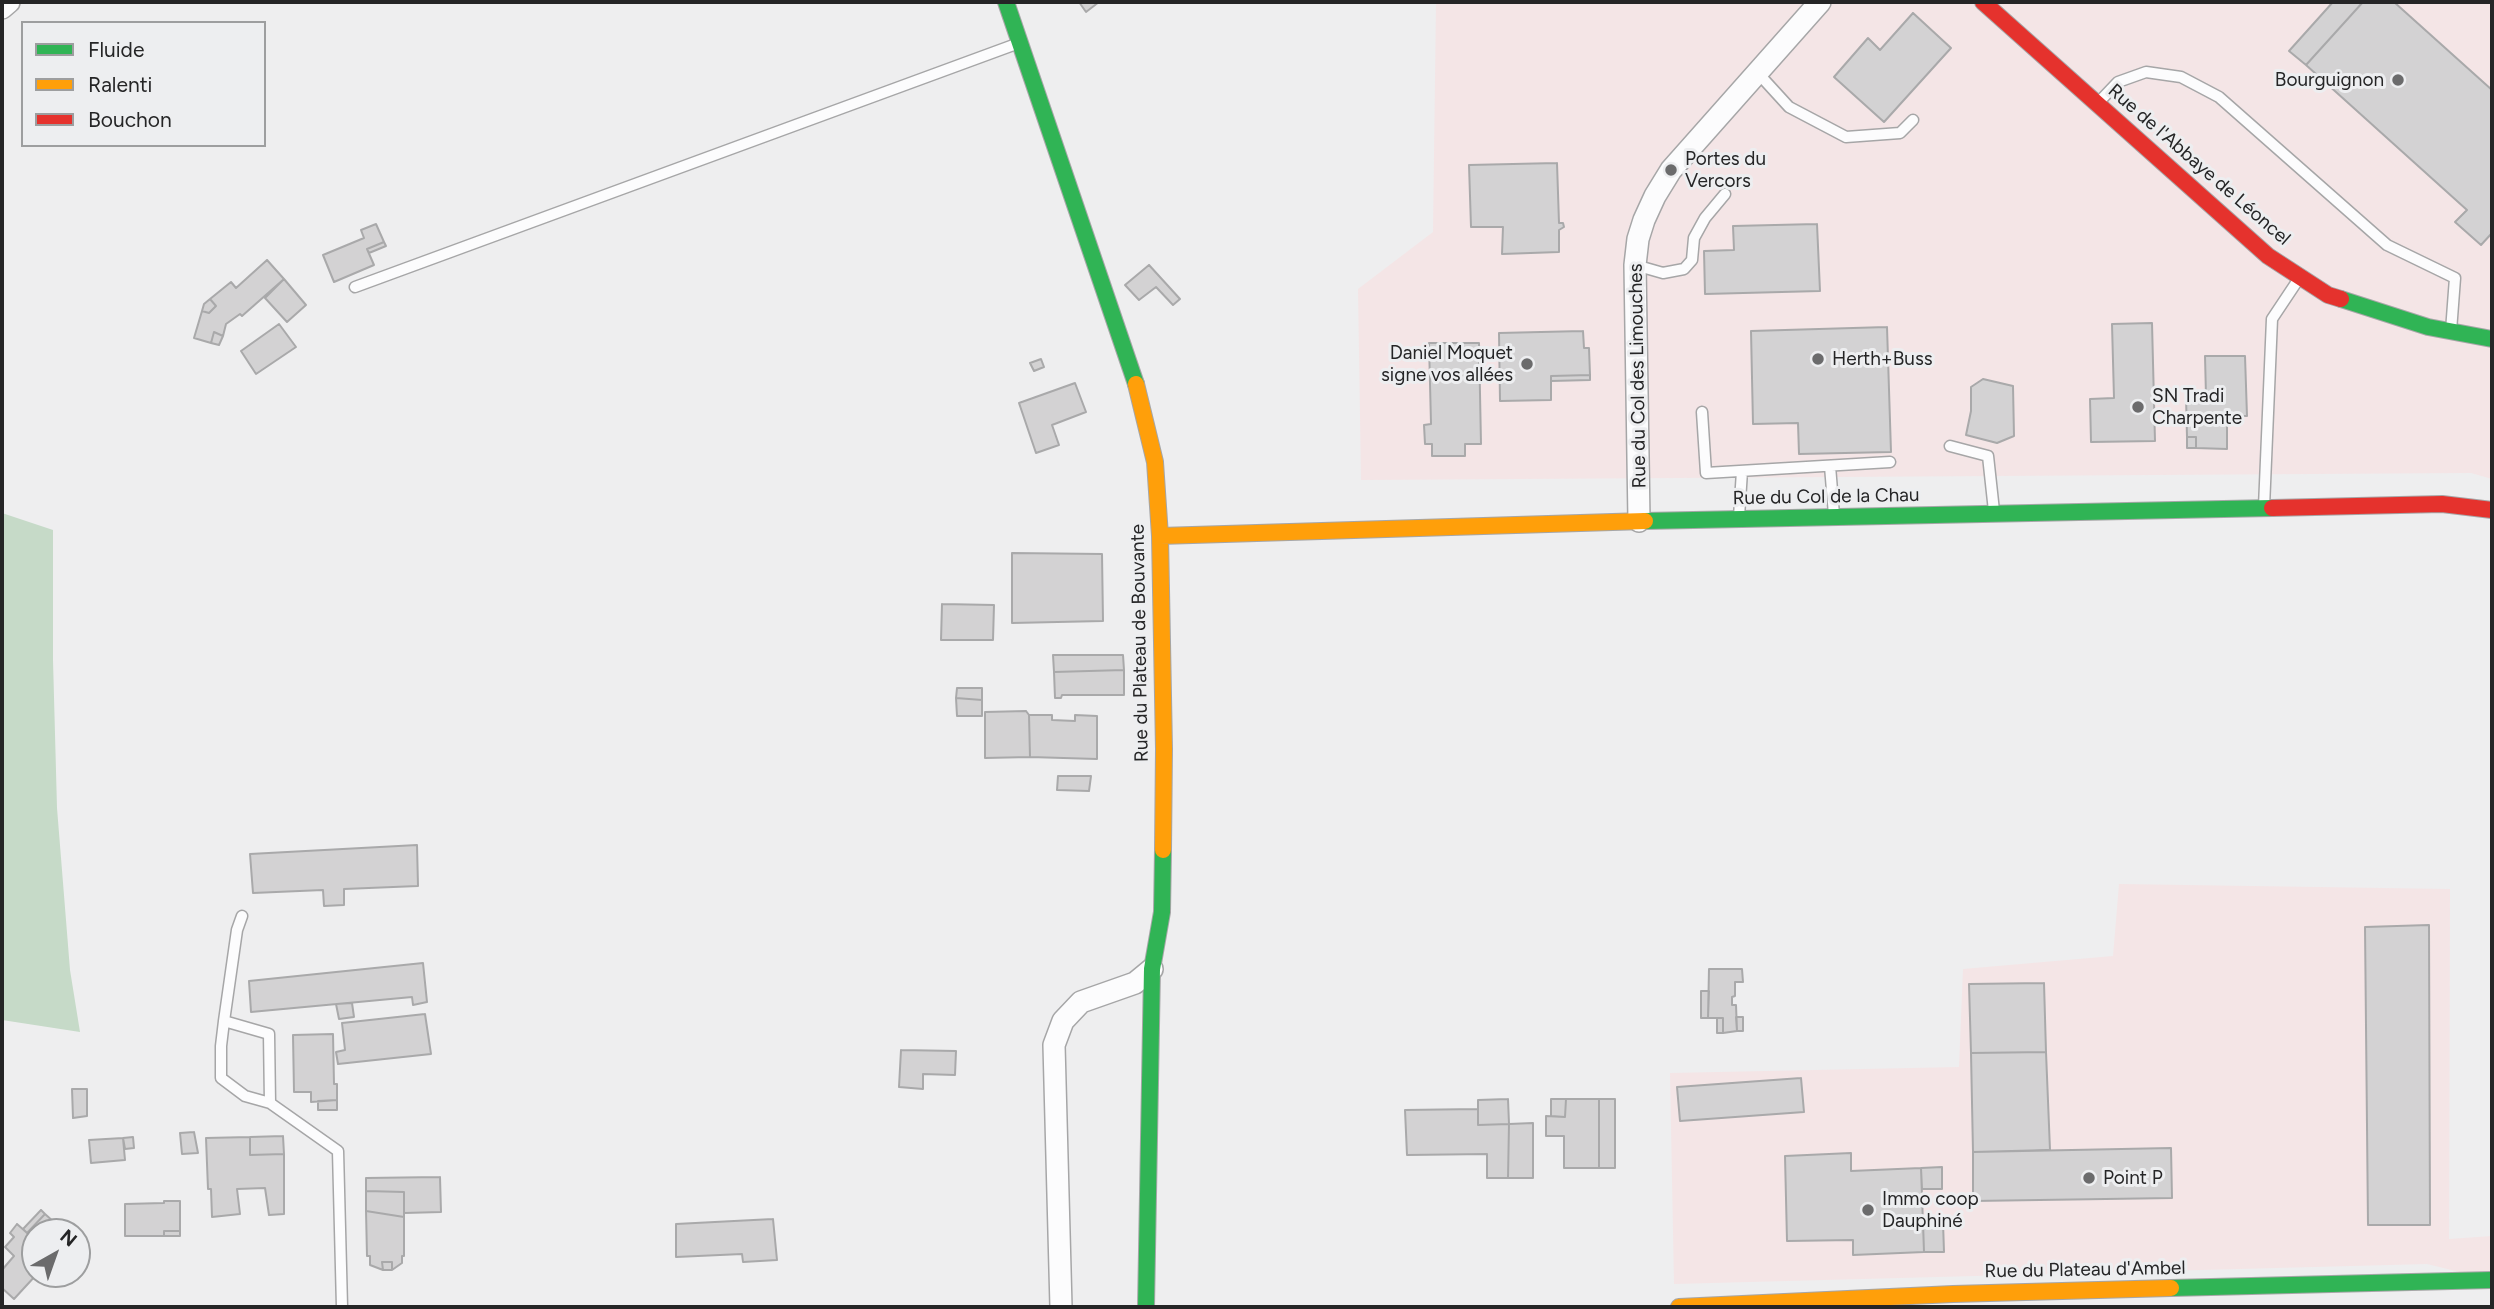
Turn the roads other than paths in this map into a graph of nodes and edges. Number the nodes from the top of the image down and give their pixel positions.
1 (9, 2) edge
2 (1006, 2) edge
3 (1820, 2) edge
4 (1983, 2) edge
5 (2, 8) edge
6 (1021, 43) junction
7 (1757, 72) junction
8 (2098, 103) junction
9 (1913, 120) dead end
10 (1725, 194) dead end
11 (1636, 265) junction
12 (2300, 277) junction
13 (355, 287) dead end
14 (2451, 331) junction
15 (2492, 339) edge
16 (1702, 412) dead end
17 (1950, 446) dead end
18 (1890, 462) dead end
19 (1830, 466) junction
20 (1742, 471) junction
21 (2264, 507) junction
22 (2492, 510) edge
23 (1995, 513) junction
24 (1835, 518) junction
25 (1738, 520) junction
26 (1640, 521) junction
27 (1160, 536) junction
28 (242, 916) dead end
29 (1152, 969) junction
30 (224, 1021) junction
31 (270, 1103) junction
32 (2492, 1280) edge
33 (342, 1307) edge
34 (1060, 1307) edge
35 (1146, 1307) edge
36 (1679, 1307) edge

1 - 5 street
2 - 6 street, Rue du Plateau de Bouvante
3 - 7 street, Rue du Col des Limouches
4 - 8 street, Rue de l'Abbaye de Léoncel
6 - 13 lane
6 - 27 street, Rue du Plateau de Bouvante
7 - 9 lane
7 - 11 street, Rue du Col des Limouches
8 - 12 street, Rue de l'Abbaye de Léoncel
8 - 14 lane
10 - 11 lane
11 - 26 street, Rue du Col des Limouches
12 - 14 street, Rue de l'Abbaye de Léoncel
12 - 21 lane
14 - 15 street, Rue de l'Abbaye de Léoncel
16 - 20 lane
17 - 23 lane
18 - 19 lane
19 - 20 lane
19 - 24 lane
20 - 25 lane
21 - 22 street, Rue du Col de la Chau
21 - 23 street, Rue du Col de la Chau
23 - 24 street, Rue du Col de la Chau
24 - 25 street, Rue du Col de la Chau
25 - 26 street, Rue du Col de la Chau
26 - 27 street, Rue du Col de la Chau
27 - 29 street, Rue du Plateau de Bouvante
28 - 30 lane
29 - 34 street
29 - 35 street, Rue du Plateau de Bouvante
30 - 31 lane
30 - 31 lane
31 - 33 lane
32 - 36 street, Rue du Plateau d'Ambel

